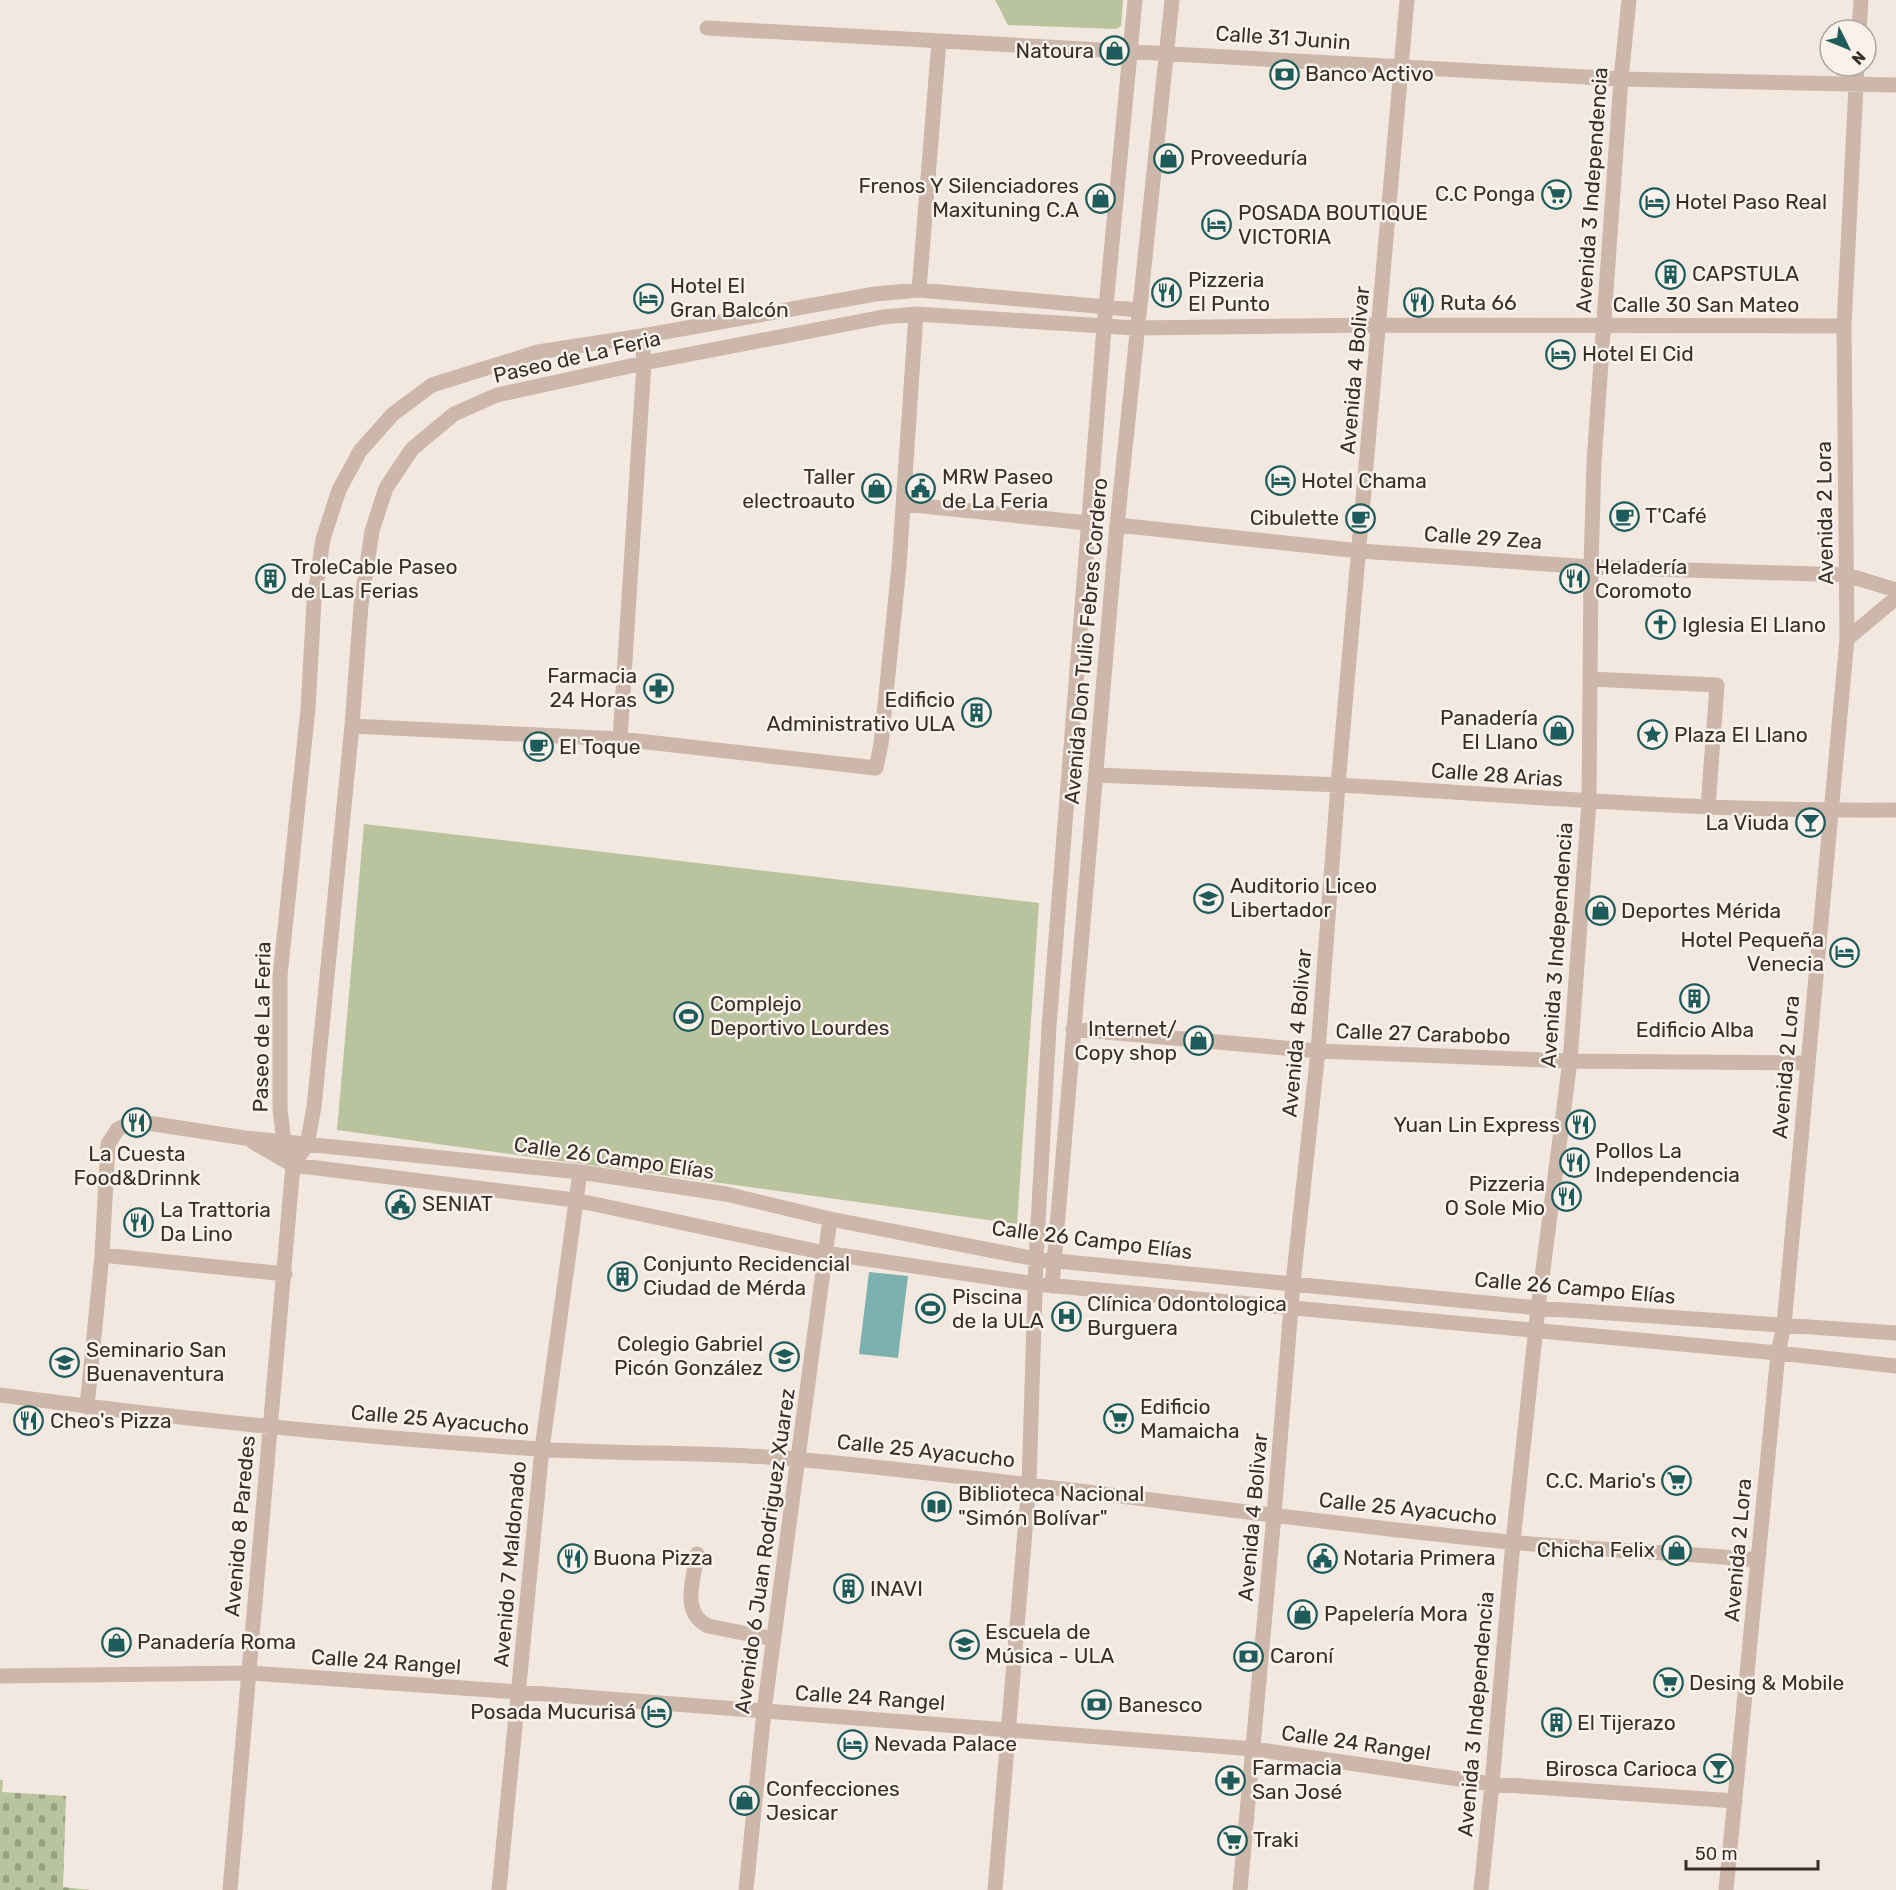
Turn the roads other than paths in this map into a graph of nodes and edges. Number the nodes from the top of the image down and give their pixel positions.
1 (1135, 0) edge
2 (1172, 0) edge
3 (1407, 0) edge
4 (1629, 0) edge
5 (1861, 0) edge
6 (1860, 18) edge
7 (707, 28) dead end
8 (939, 41) junction
9 (1130, 51) junction
10 (1168, 52) junction
11 (1400, 67) junction
12 (1856, 78) edge
13 (1621, 79) junction
14 (1856, 84) junction
15 (1896, 85) edge
16 (919, 290) junction
17 (1107, 308) junction
18 (1139, 310) junction
19 (916, 314) junction
20 (1380, 325) junction
21 (1603, 326) junction
22 (1844, 326) junction
23 (1104, 327) junction
24 (1136, 328) junction
25 (642, 336) junction
26 (644, 363) junction
27 (903, 504) junction
28 (1088, 523) junction
29 (1117, 525) junction
30 (1360, 551) junction
31 (1591, 567) junction
32 (1847, 575) junction
33 (1896, 590) edge
34 (1896, 598) edge
35 (1847, 639) junction
36 (1590, 679) junction
37 (352, 726) junction
38 (620, 739) junction
39 (1096, 775) junction
40 (1338, 785) junction
41 (1589, 802) junction
42 (1708, 807) junction
43 (1896, 810) edge
44 (1831, 811) junction
45 (1073, 1029) junction
46 (1318, 1051) junction
47 (1570, 1061) junction
48 (1807, 1064) junction
49 (245, 1138) junction
50 (284, 1142) junction
51 (307, 1145) junction
52 (293, 1165) junction
53 (580, 1172) junction
54 (575, 1200) junction
55 (830, 1218) junction
56 (825, 1253) junction
57 (102, 1255) junction
58 (1036, 1259) junction
59 (1054, 1261) junction
60 (285, 1274) junction
61 (1293, 1283) junction
62 (1036, 1284) junction
63 (1052, 1286) junction
64 (1538, 1308) junction
65 (1292, 1309) junction
66 (1784, 1325) junction
67 (1536, 1332) junction
68 (1896, 1333) edge
69 (1778, 1353) junction
70 (1896, 1366) edge
71 (0, 1395) edge
72 (87, 1407) junction
73 (269, 1427) junction
74 (542, 1449) junction
75 (799, 1459) junction
76 (1029, 1483) junction
77 (1274, 1515) junction
78 (1513, 1542) junction
79 (697, 1554) dead end
80 (1757, 1560) junction
81 (774, 1639) junction
82 (249, 1673) junction
83 (0, 1676) edge
84 (519, 1692) junction
85 (764, 1711) junction
86 (1010, 1729) junction
87 (1254, 1749) junction
88 (1492, 1784) junction
89 (1735, 1801) junction
90 (230, 1890) edge
91 (499, 1890) edge
92 (746, 1890) edge
93 (995, 1890) edge
94 (1240, 1890) edge
95 (1480, 1890) edge
96 (1726, 1890) edge

1 - 9 street, Avenida Don Tulio Febres Cordero
2 - 10 street, Avenida Don Tulio Febres Cordero
3 - 11 street, Avenida 4 Bolivar
4 - 13 street, Avenida 3 Independencia
5 - 6 street
7 - 8 street, Calle 31 Junin
8 - 9 street, Calle 31 Junin
8 - 16 street
9 - 10 street, Calle 31 Junin
9 - 17 street, Avenida Don Tulio Febres Cordero
10 - 11 street, Calle 31 Junin
10 - 18 street, Avenida Don Tulio Febres Cordero
11 - 13 street, Calle 31 Junin
11 - 20 street, Avenida 4 Bolivar
12 - 14 street, Avenida 2 Lora
13 - 14 street, Calle 31 Junin
13 - 21 street, Avenida 3 Independencia
14 - 15 street, Calle 31 Junin
14 - 22 street, Avenida 2 Lora
16 - 17 street, Paseo de La Feria
16 - 25 street, Paseo de La Feria
17 - 18 street, Paseo de La Feria
17 - 23 street, Avenida Don Tulio Febres Cordero
18 - 24 street, Avenida Don Tulio Febres Cordero
19 - 23 street
19 - 26 street, Paseo de La Feria
19 - 27 street
20 - 21 street, Calle 30 San Mateo
20 - 24 street, Calle 30 San Mateo
20 - 30 street, Avenida 4 Bolivar
21 - 22 street, Calle 30 San Mateo
21 - 31 street, Avenida 3 Independencia
22 - 32 street, Avenida 2 Lora
23 - 24 street, Calle 30 San Mateo
23 - 28 street, Avenida Don Tulio Febres Cordero
24 - 29 street, Avenida Don Tulio Febres Cordero
25 - 26 street
25 - 50 street, Paseo de La Feria
26 - 37 street, Paseo de La Feria
26 - 38 street
27 - 28 street
27 - 38 street
28 - 58 street, Avenida Don Tulio Febres Cordero
29 - 30 street, Calle 29 Zea
29 - 39 street, Avenida Don Tulio Febres Cordero
30 - 31 street, Calle 29 Zea
30 - 40 street, Avenida 4 Bolivar
31 - 32 street, Calle 29 Zea
31 - 36 street, Avenida 3 Independencia
32 - 33 street, Calle 29 Zea
32 - 35 street, Avenida 2 Lora
34 - 35 street
35 - 44 street, Avenida 2 Lora
36 - 41 street, Avenida 3 Independencia
36 - 42 street
37 - 38 street
37 - 51 street, Paseo de La Feria
39 - 40 street, Calle 28 Arias
39 - 45 street, Avenida Don Tulio Febres Cordero
40 - 41 street, Calle 28 Arias
40 - 46 street, Avenida 4 Bolivar
41 - 42 street, Calle 28 Arias
41 - 47 street, Avenida 3 Independencia
42 - 44 street, Calle 28 Arias
43 - 44 street, Calle 28 Arias
44 - 48 street, Avenida 2 Lora
45 - 46 street, Calle 27 Carabobo
45 - 59 street, Avenida Don Tulio Febres Cordero
46 - 47 street, Calle 27 Carabobo
46 - 61 street, Avenida 4 Bolivar
47 - 48 street, Calle 27 Carabobo
47 - 64 street, Avenida 3 Independencia
48 - 66 street, Avenida 2 Lora
49 - 50 street, Calle 26 Campo Elías
49 - 52 street
49 - 57 street, Calle 26 Campo Elías
50 - 51 street, Calle 26 Campo Elías
50 - 52 street, Paseo de La Feria
51 - 52 street, Paseo de La Feria
51 - 53 street, Calle 26 Campo Elías
52 - 54 street
52 - 60 street, Avenido 8 Paredes
53 - 54 street, Avenido 7 Maldonado
53 - 55 street, Calle 26 Campo Elías
54 - 56 street
54 - 74 street, Avenido 7 Maldonado
55 - 56 street, Avenido 6 Juan Rodriguez Xuarez
55 - 58 street, Calle 26 Campo Elías
56 - 62 street
56 - 75 street, Avenido 6 Juan Rodriguez Xuarez
57 - 60 street
57 - 72 street, Calle 26 Campo Elías
58 - 59 street, Calle 26 Campo Elías
58 - 62 street, Avenida Don Tulio Febres Cordero
59 - 61 street, Calle 26 Campo Elías
59 - 63 street, Avenida Don Tulio Febres Cordero
60 - 73 street, Avenido 8 Paredes
61 - 64 street, Calle 26 Campo Elías
61 - 65 street, Avenida 4 Bolivar
62 - 63 street
62 - 76 street, Avenida Don Tulio Febres Cordero
63 - 65 street
64 - 66 street, Calle 26 Campo Elías
64 - 67 street, Avenida 3 Independencia
65 - 67 street
65 - 77 street, Avenida 4 Bolivar
66 - 68 street, Calle 26 Campo Elías
66 - 69 street, Avenida 2 Lora
67 - 69 street
67 - 78 street, Avenida 3 Independencia
69 - 70 street
69 - 80 street, Avenida 2 Lora
71 - 72 street, Calle 25 Ayacucho
72 - 73 street, Calle 25 Ayacucho
73 - 74 street, Calle 25 Ayacucho
73 - 82 street, Avenido 8 Paredes
74 - 75 street, Calle 25 Ayacucho
74 - 84 street, Avenido 7 Maldonado
75 - 76 street, Calle 25 Ayacucho
75 - 81 street, Avenido 6 Juan Rodriguez Xuarez
76 - 77 street, Calle 25 Ayacucho
76 - 86 street, Avenida Don Tulio Febres Cordero
77 - 78 street, Calle 25 Ayacucho
77 - 87 street, Avenida 4 Bolivar
78 - 80 street, Calle 25 Ayacucho
78 - 88 street, Avenida 3 Independencia
79 - 81 street
80 - 89 street, Avenida 2 Lora
81 - 85 street, Avenido 6 Juan Rodriguez Xuarez
82 - 83 street, Calle 24 Rangel
82 - 84 street, Calle 24 Rangel
82 - 90 street, Avenido 8 Paredes
84 - 85 street, Calle 24 Rangel
84 - 91 street, Avenido 7 Maldonado
85 - 86 street, Calle 24 Rangel
85 - 92 street, Avenido 6 Juan Rodriguez Xuarez
86 - 87 street, Calle 24 Rangel
86 - 93 street, Avenida Don Tulio Febres Cordero
87 - 88 street, Calle 24 Rangel
87 - 94 street, Avenida 4 Bolivar
88 - 89 street, Calle 24 Rangel
88 - 95 street, Avenida 3 Independencia
89 - 96 street, Avenida 2 Lora

